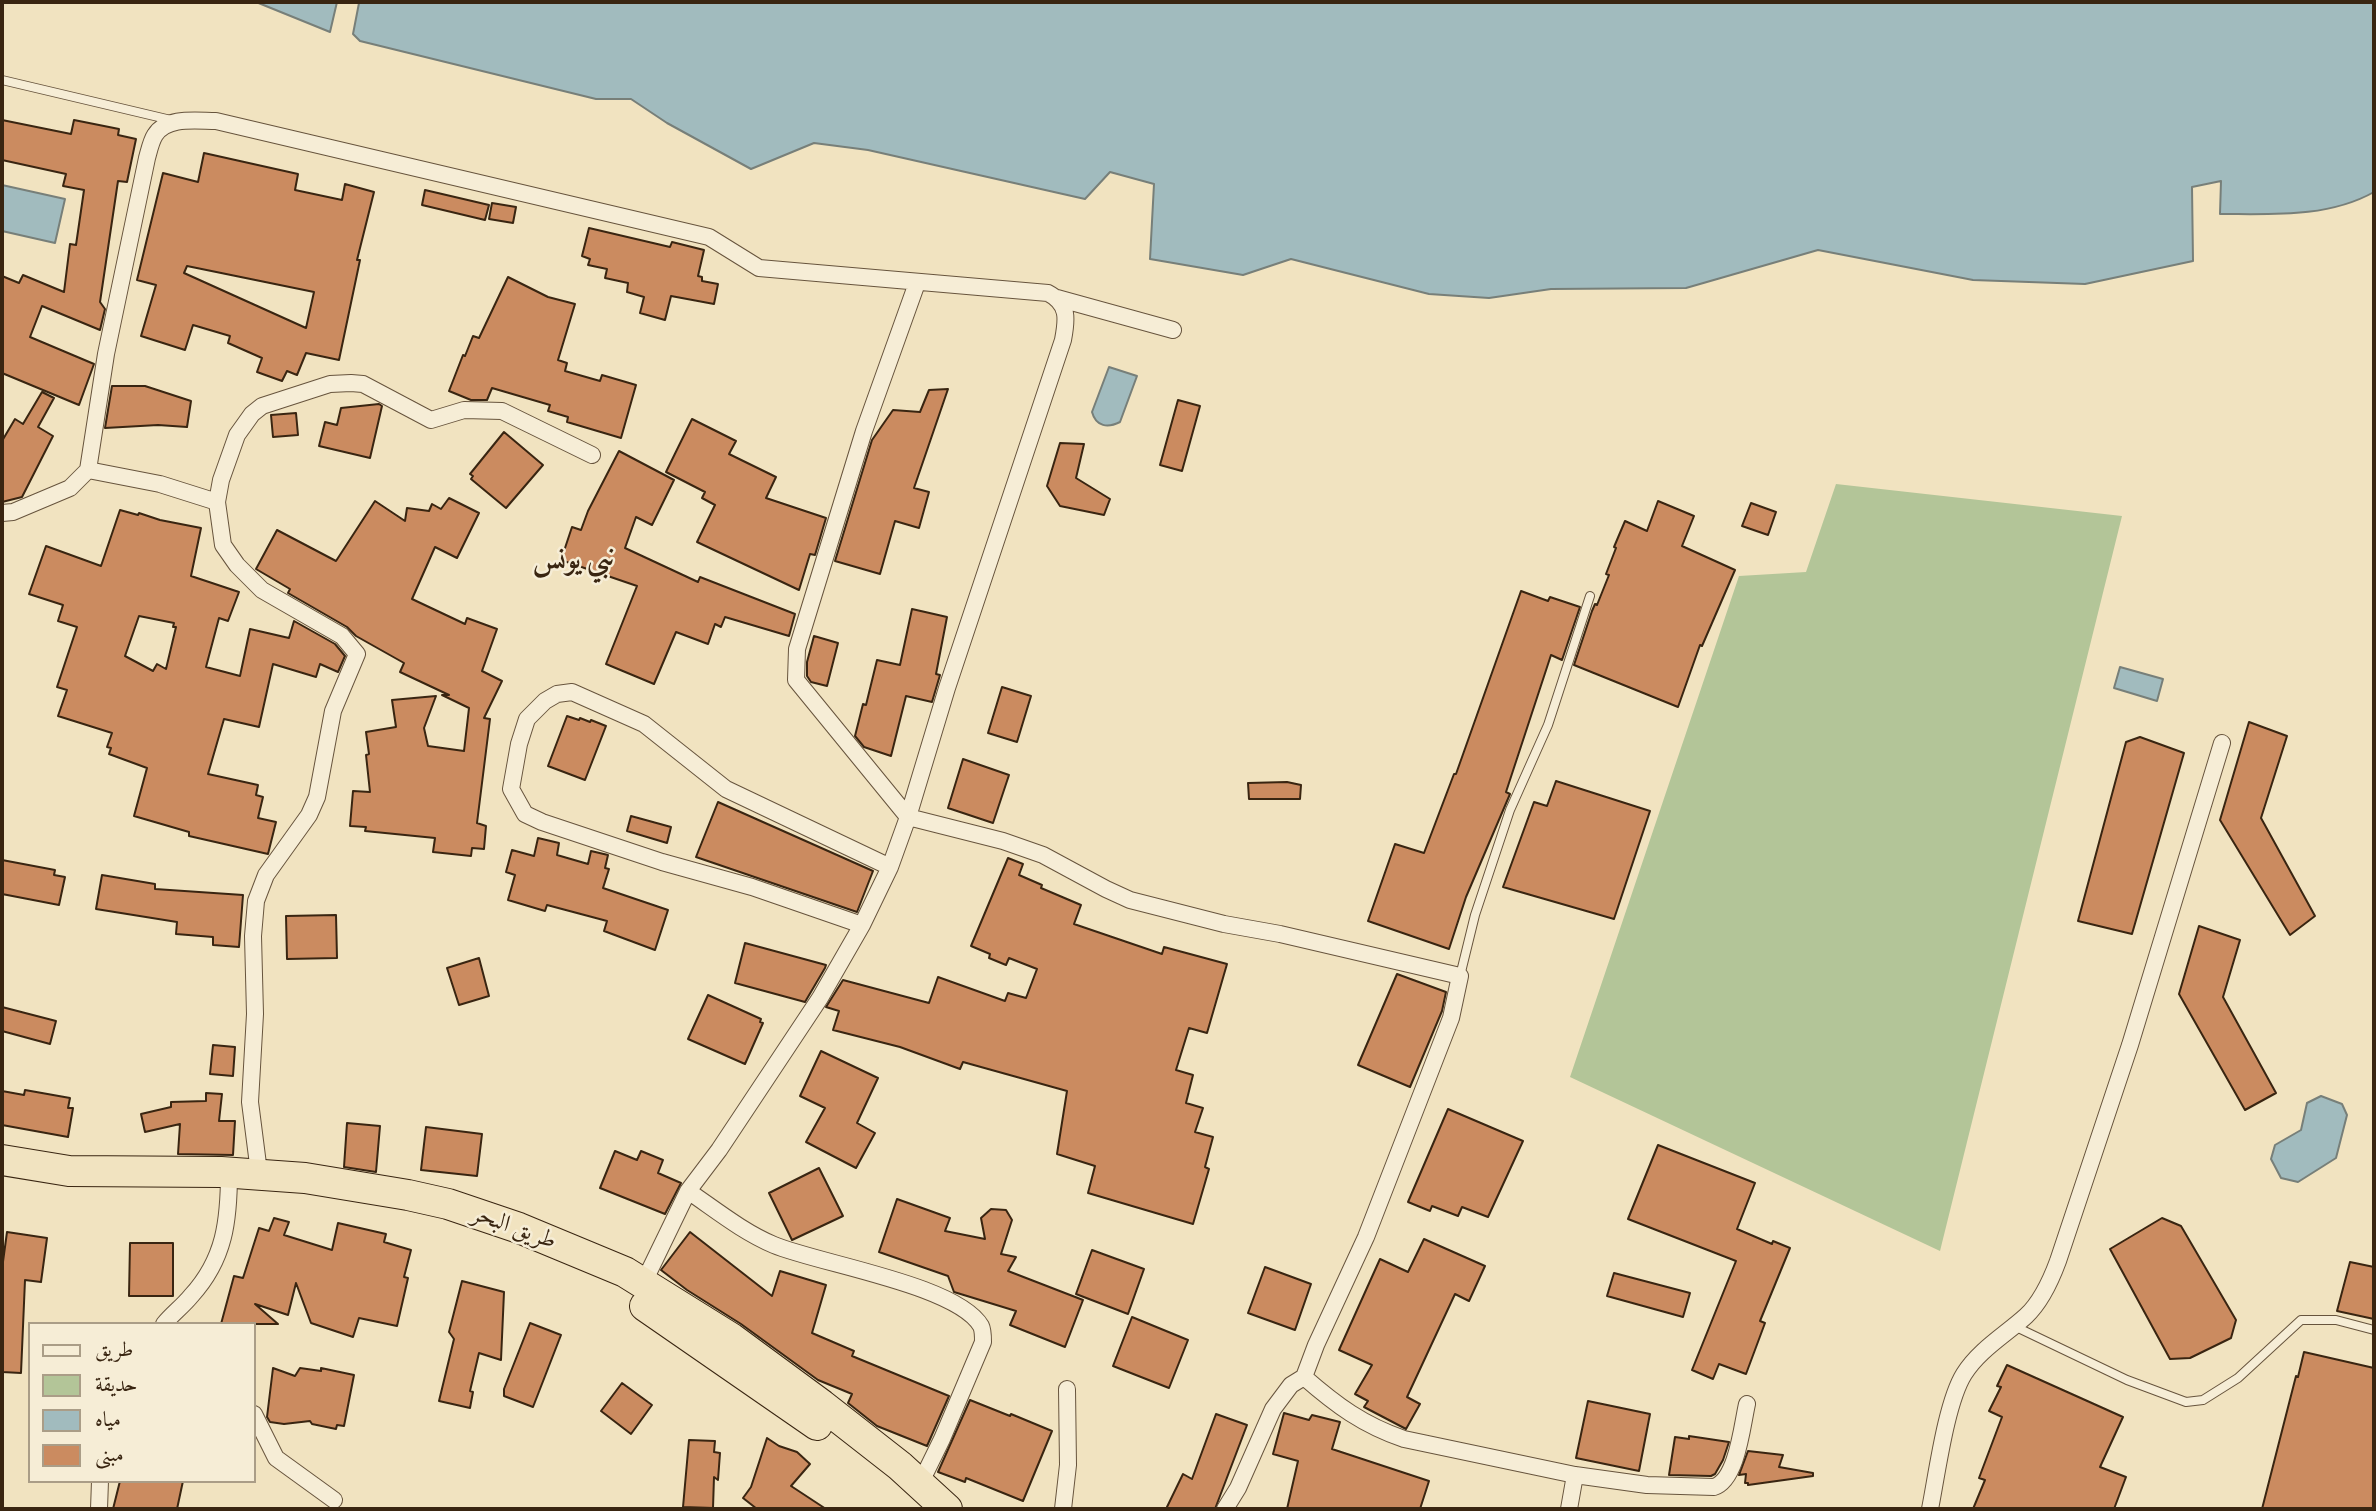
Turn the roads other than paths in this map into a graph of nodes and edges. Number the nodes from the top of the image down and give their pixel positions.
1 (2, 80) edge
2 (177, 122) junction
3 (917, 283) junction
4 (1057, 298) junction
5 (1173, 330) dead end
6 (592, 455) dead end
7 (88, 470) junction
8 (217, 502) junction
9 (2, 513) edge
10 (1590, 596) dead end
11 (2222, 743) dead end
12 (908, 817) junction
13 (890, 867) junction
14 (862, 925) junction
15 (1460, 976) junction
16 (2, 1160) edge
17 (2, 1178) edge
18 (229, 1180) junction
19 (260, 1181) junction
20 (688, 1191) junction
21 (639, 1291) junction
22 (166, 1322) edge
23 (2014, 1326) junction
24 (2374, 1330) edge
25 (1304, 1377) junction
26 (1068, 1389) dead end
27 (1747, 1404) dead end
28 (256, 1418) edge
29 (1575, 1475) junction
30 (100, 1483) edge
31 (920, 1497) edge
32 (334, 1500) dead end
33 (99, 1509) edge
34 (947, 1509) edge
35 (1063, 1509) edge
36 (1224, 1509) edge
37 (1569, 1509) edge
38 (1930, 1509) edge

1 - 2 lane
2 - 3 street
2 - 7 street
3 - 4 street
3 - 12 street
4 - 5 street
4 - 12 street
6 - 8 street
7 - 8 street
7 - 9 street
8 - 19 street
10 - 15 lane
11 - 23 street
12 - 13 street
12 - 15 street
13 - 14 street
13 - 14 street
14 - 20 street
15 - 25 street
16 - 18 highway, طريق البحر
17 - 18 highway, طريق البحر
18 - 19 highway, طريق البحر
18 - 22 street
19 - 21 highway, طريق البحر
20 - 21 street
20 - 31 street
21 - 31 highway, طريق البحر
23 - 24 lane
23 - 38 street
25 - 29 street
25 - 36 street
26 - 35 street
27 - 29 street
28 - 32 street
29 - 37 street
30 - 33 street
31 - 34 highway, طريق البحر

